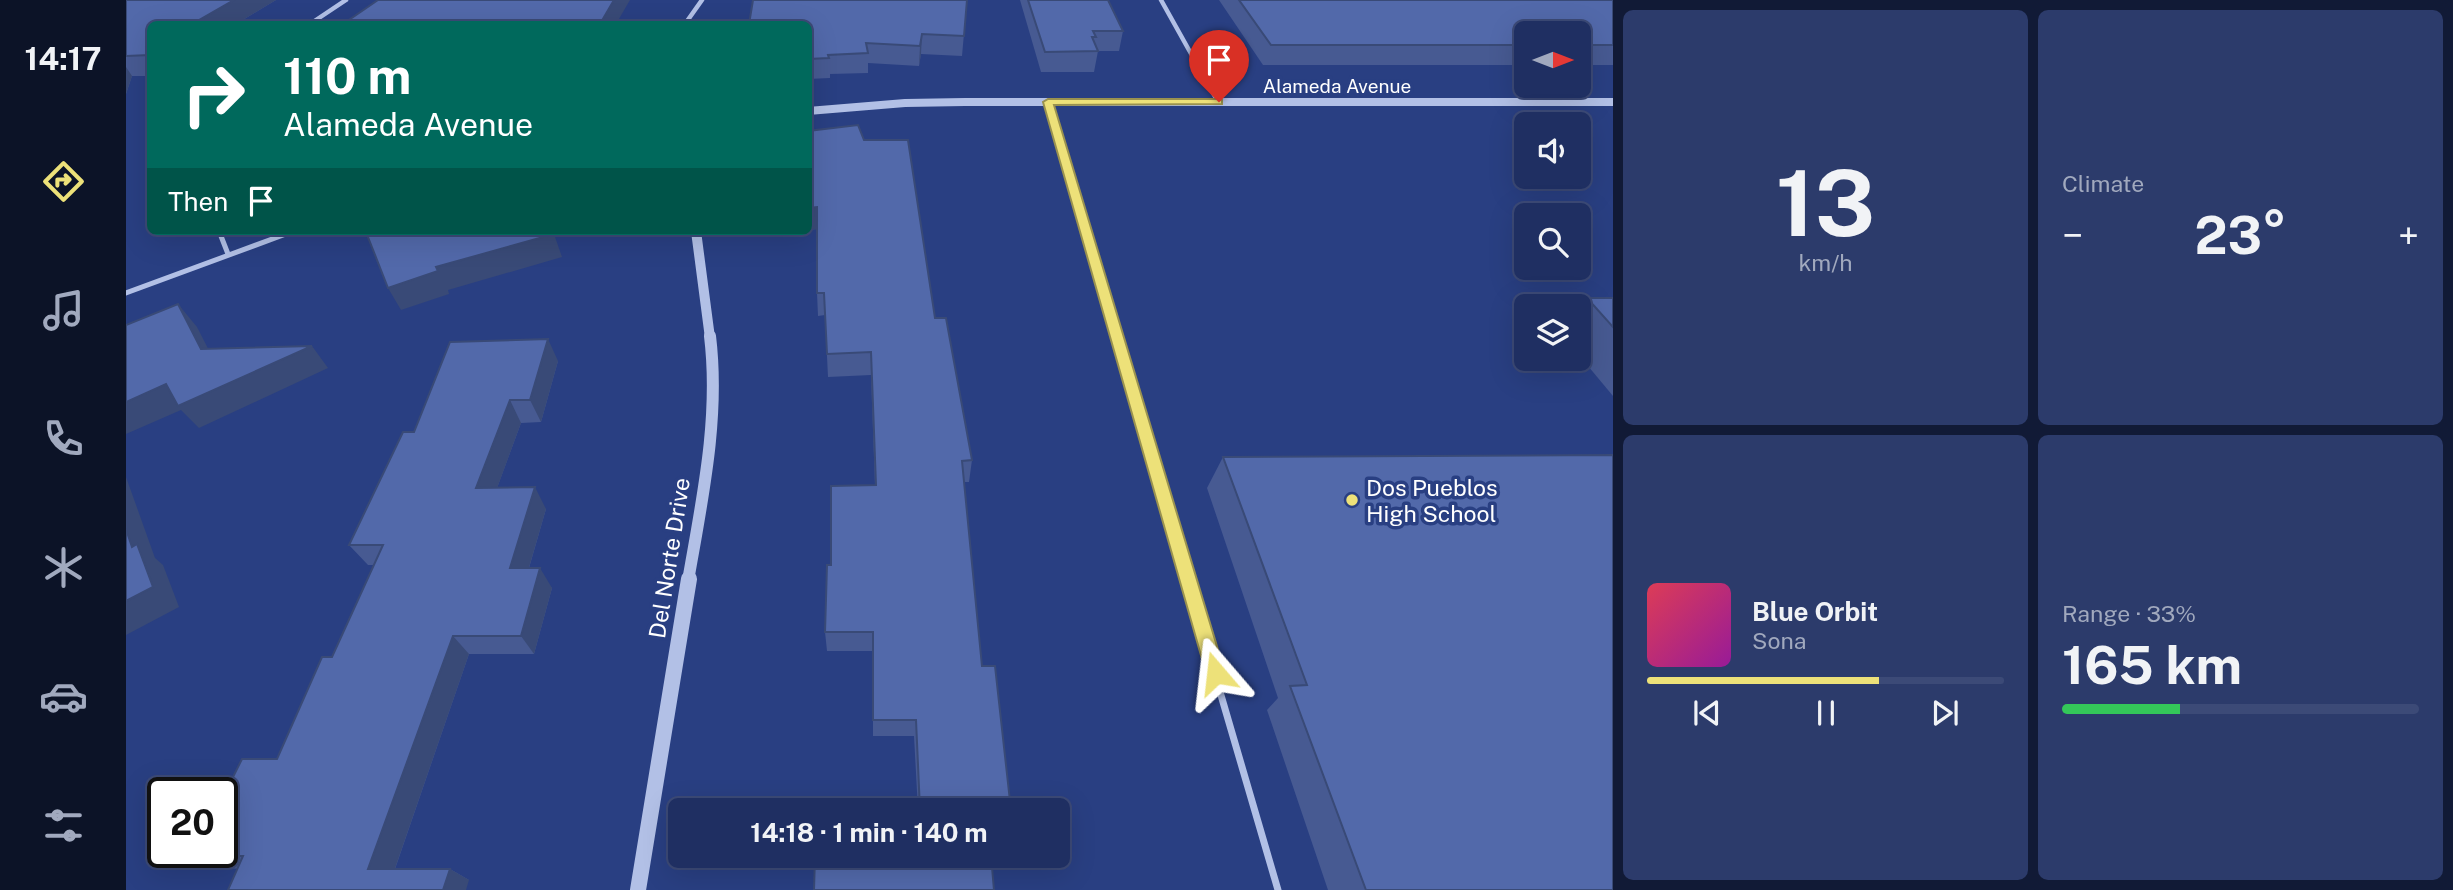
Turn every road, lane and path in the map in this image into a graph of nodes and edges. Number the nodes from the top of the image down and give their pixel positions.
1 (346, 0) edge
2 (702, 0) edge
3 (1161, 0) edge
4 (314, 21) edge
5 (687, 21) edge
6 (1048, 102) junction
7 (1219, 102) junction
8 (1613, 102) edge
9 (812, 111) edge
10 (221, 235) edge
11 (283, 235) edge
12 (697, 235) edge
13 (228, 254) junction
14 (126, 293) edge
15 (638, 890) edge
16 (1278, 890) edge

1 - 4 street
2 - 5 street
3 - 7 street
6 - 7 street, Alameda Avenue
6 - 9 street, Alameda Avenue
6 - 16 lane
7 - 8 street, Alameda Avenue
10 - 13 street
11 - 13 street
12 - 15 street, Del Norte Drive
13 - 14 street

